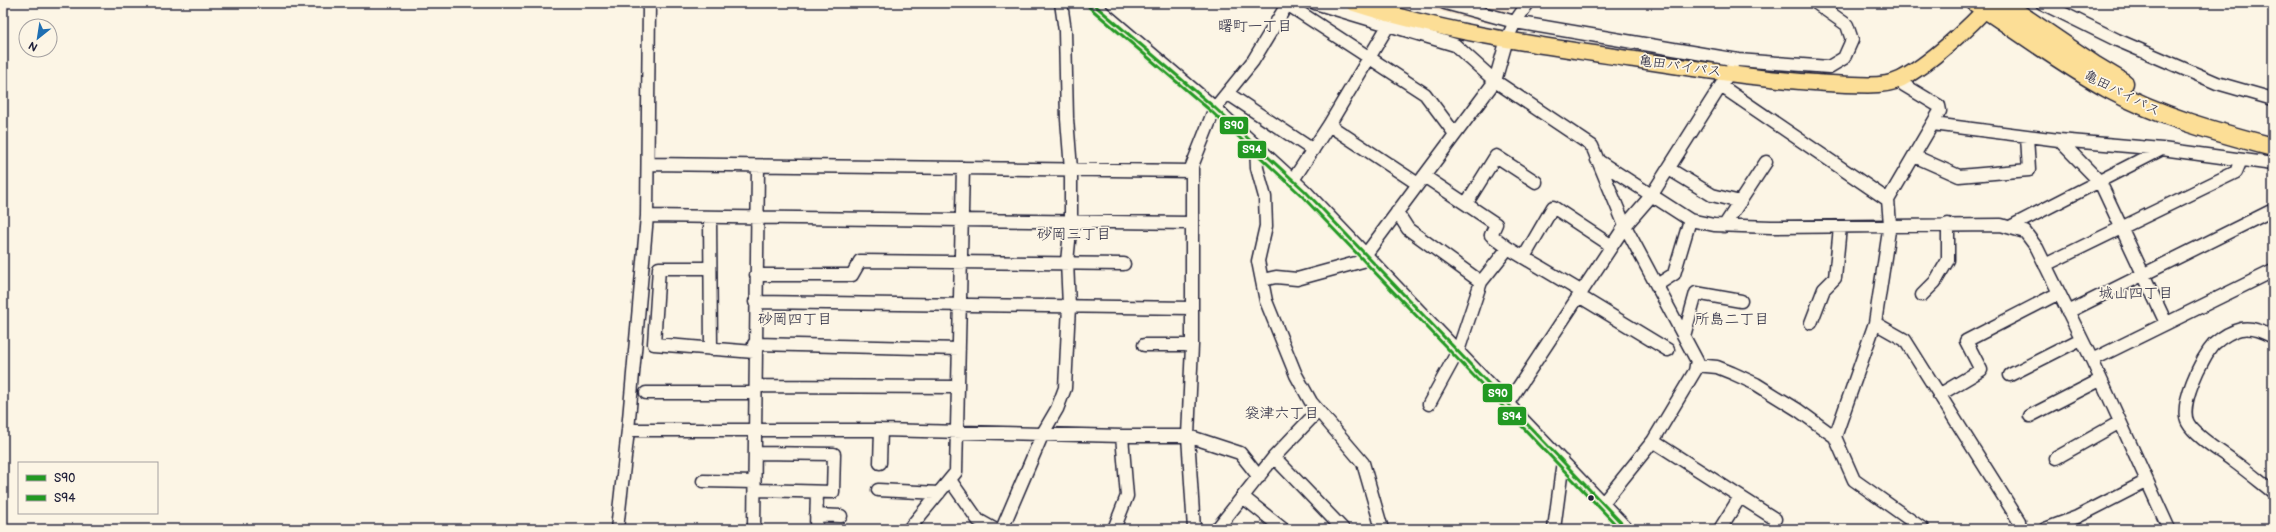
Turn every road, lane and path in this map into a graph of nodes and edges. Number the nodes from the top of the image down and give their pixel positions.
1 (648, 3) edge
2 (1061, 3) edge
3 (1092, 3) edge
4 (1315, 3) edge
5 (1353, 3) edge
6 (1445, 3) edge
7 (1528, 3) edge
8 (1816, 3) edge
9 (2003, 3) edge
10 (2042, 3) edge
11 (1287, 4) edge
12 (1984, 5) edge
13 (1515, 22) junction
14 (1388, 26) junction
15 (1508, 39) junction
16 (1369, 58) junction
17 (1738, 60) junction
18 (1901, 79) junction
19 (1724, 80) junction
20 (1495, 81) junction
21 (1227, 93) junction
22 (2273, 99) edge
23 (1215, 108) junction
24 (1933, 124) junction
25 (1329, 125) junction
26 (2239, 132) junction
27 (1455, 134) junction
28 (2273, 134) edge
29 (2027, 136) junction
30 (2058, 140) junction
31 (1256, 146) junction
32 (2273, 147) edge
33 (2162, 149) junction
34 (1313, 150) junction
35 (1914, 156) junction
36 (1597, 160) junction
37 (2241, 160) junction
38 (1766, 162) dead end
39 (648, 164) junction
40 (2273, 164) edge
41 (758, 166) junction
42 (963, 168) junction
43 (1071, 169) junction
44 (1669, 169) junction
45 (1191, 171) junction
46 (1293, 180) junction
47 (1421, 180) junction
48 (1536, 182) dead end
49 (2100, 182) junction
50 (1651, 196) junction
51 (1888, 200) junction
52 (1740, 202) junction
53 (1466, 204) junction
54 (2273, 210) edge
55 (1397, 212) junction
56 (647, 216) junction
57 (710, 217) junction
58 (757, 217) junction
59 (962, 220) junction
60 (1690, 220) junction
61 (1071, 221) junction
62 (1190, 223) junction
63 (1890, 224) junction
64 (1948, 224) junction
65 (1625, 226) junction
66 (1724, 226) junction
67 (1840, 227) junction
68 (2010, 227) junction
69 (2122, 228) junction
70 (1612, 246) junction
71 (1508, 248) junction
72 (1366, 254) junction
73 (1524, 257) junction
74 (961, 261) junction
75 (1067, 262) junction
76 (1124, 264) dead end
77 (2045, 265) junction
78 (710, 268) junction
79 (2273, 271) edge
80 (2143, 274) junction
81 (756, 275) junction
82 (1262, 280) junction
83 (1481, 282) junction
84 (1657, 285) junction
85 (2059, 293) junction
86 (1581, 294) junction
87 (1922, 295) dead end
88 (1741, 301) dead end
89 (755, 302) junction
90 (960, 305) junction
91 (1069, 306) junction
92 (1191, 308) junction
93 (2068, 312) junction
94 (1811, 323) dead end
95 (1875, 323) junction
96 (2166, 323) junction
97 (1684, 336) junction
98 (2273, 337) edge
99 (2081, 339) junction
100 (1192, 345) junction
101 (1144, 346) dead end
102 (754, 348) junction
103 (959, 348) junction
104 (711, 349) junction
105 (1668, 350) dead end
106 (1458, 351) junction
107 (2092, 360) junction
108 (1696, 365) junction
109 (2010, 375) dead end
110 (2100, 380) junction
111 (958, 387) junction
112 (755, 390) junction
113 (646, 393) dead end
114 (1939, 395) junction
115 (1508, 403) junction
116 (1429, 404) dead end
117 (1318, 411) junction
118 (2030, 416) dead end
119 (2120, 422) junction
120 (628, 430) junction
121 (756, 430) junction
122 (881, 430) junction
123 (957, 432) junction
124 (1043, 433) junction
125 (1122, 436) junction
126 (1188, 436) junction
127 (1834, 437) junction
128 (1653, 441) junction
129 (755, 452) junction
130 (1274, 457) junction
131 (2056, 458) dead end
132 (1563, 461) junction
133 (880, 463) dead end
134 (1259, 476) junction
135 (950, 480) junction
136 (703, 481) dead end
137 (2147, 481) junction
138 (755, 486) junction
139 (878, 490) dead end
140 (817, 492) junction
141 (2273, 492) edge
142 (939, 493) junction
143 (1243, 497) junction
144 (1740, 497) junction
145 (1603, 503) junction
146 (816, 515) junction
147 (841, 516) dead end
148 (1775, 519) dead end
149 (617, 529) edge
150 (754, 529) edge
151 (816, 529) edge
152 (910, 529) edge
153 (994, 529) edge
154 (1002, 529) edge
155 (1114, 529) edge
156 (1194, 529) edge
157 (1217, 529) edge
158 (1283, 529) edge
159 (1343, 529) edge
160 (1382, 529) edge
161 (1554, 529) edge
162 (1627, 529) edge
163 (1720, 529) edge
164 (1923, 529) edge
165 (2020, 529) edge
166 (2045, 529) edge
167 (2169, 529) edge

1 - 39 street
2 - 43 street
3 - 23 street
4 - 14 street
5 - 15 main road, 亀田バイパス
6 - 13 street
7 - 13 street
8 - 17 street
9 - 26 highway, 亀田バイパス
10 - 22 street
11 - 16 street
11 - 21 street
12 - 18 main road, 亀田バイパス
12 - 26 highway, 亀田バイパス
13 - 15 street
13 - 17 street
14 - 16 street
14 - 20 street
15 - 19 main road, 亀田バイパス
15 - 20 street
16 - 25 street
16 - 27 street
17 - 19 street
18 - 19 main road, 亀田バイパス
18 - 24 street
19 - 44 street
19 - 51 street
20 - 27 street
20 - 36 street
21 - 23 street
21 - 34 street
23 - 31 street
23 - 45 street
24 - 29 street
24 - 35 street
25 - 34 street
25 - 47 street
26 - 28 highway, 亀田バイパス
26 - 32 highway, 亀田バイパス
27 - 47 street
29 - 30 street
29 - 35 street
30 - 33 street
30 - 49 street
31 - 46 street
31 - 82 street
33 - 37 street
33 - 49 street
34 - 46 street
35 - 51 street
36 - 50 street
36 - 65 street
37 - 40 street
37 - 69 street
38 - 52 street
39 - 41 street
39 - 56 street
41 - 42 street
41 - 58 street
42 - 43 street
42 - 59 street
43 - 45 street
43 - 61 street
44 - 50 street
44 - 52 street
45 - 62 street
46 - 72 street
47 - 53 street
47 - 55 street
48 - 53 street
49 - 68 street
49 - 69 street
50 - 60 street
50 - 65 street
51 - 63 street
52 - 66 street
53 - 71 street
54 - 80 street
55 - 72 street
55 - 83 street
56 - 57 street
56 - 120 street
57 - 58 street
57 - 78 street
58 - 59 street
58 - 81 street
59 - 61 street
59 - 74 street
60 - 66 street
60 - 84 street
61 - 62 street
61 - 75 street
62 - 92 street
63 - 64 street
63 - 67 street
63 - 95 street
64 - 68 street
64 - 87 street
65 - 70 street
65 - 84 street
66 - 67 street
67 - 94 street
68 - 77 street
69 - 77 street
69 - 80 street
70 - 73 street
70 - 86 street
71 - 73 street
71 - 83 street
72 - 82 street
72 - 106 street
73 - 86 street
74 - 75 street
74 - 81 street
74 - 90 street
75 - 76 street
75 - 91 street
77 - 85 street
78 - 104 street
78 - 104 street
79 - 96 street
80 - 93 street
80 - 96 street
81 - 89 street
82 - 117 street
83 - 106 street
84 - 97 street
85 - 93 street
85 - 114 street
86 - 105 street
86 - 115 street
88 - 97 street
89 - 90 street
89 - 102 street
90 - 91 street
90 - 103 street
91 - 92 street
91 - 124 street
92 - 100 street
93 - 99 street
95 - 114 street
95 - 127 street
96 - 107 street
97 - 108 street
98 - 141 street
99 - 107 street
99 - 109 street
100 - 101 street
100 - 126 street
102 - 103 street
102 - 104 street
102 - 112 street
103 - 111 street
106 - 115 street
106 - 116 street
107 - 110 street
108 - 127 street
108 - 128 street
110 - 118 street
110 - 119 street
111 - 112 street
111 - 123 street
112 - 113 street
112 - 121 street
114 - 165 street
115 - 132 street
117 - 130 street
117 - 160 street
119 - 131 street
119 - 137 street
120 - 121 street
120 - 149 street
121 - 122 street
121 - 129 street
122 - 123 street
122 - 133 street
123 - 124 street
123 - 135 street
124 - 125 street
124 - 154 street
125 - 126 street
125 - 155 street
126 - 134 street
126 - 156 street
127 - 164 street
128 - 144 street
128 - 145 street
129 - 138 street
129 - 140 street
130 - 134 street
130 - 159 street
132 - 145 street
132 - 161 street
134 - 143 street
135 - 142 street
135 - 153 street
136 - 138 street
137 - 166 street
137 - 167 street
138 - 140 street
138 - 150 street
139 - 142 street
140 - 146 street
142 - 152 street
143 - 157 street
143 - 158 street
144 - 148 street
144 - 163 street
145 - 162 street
146 - 147 street
146 - 151 street

